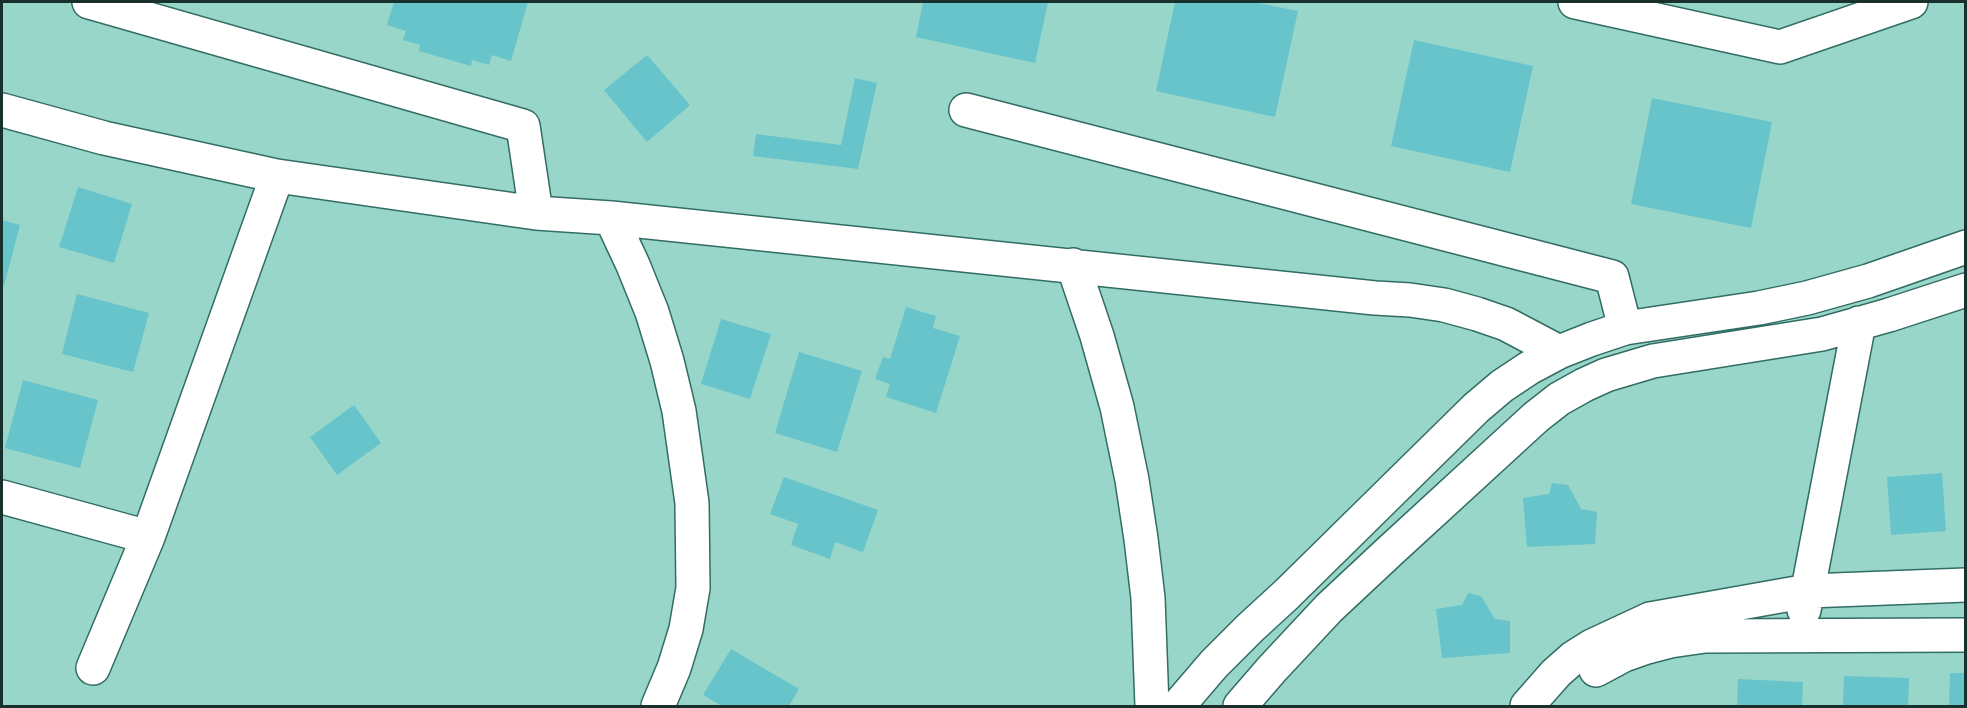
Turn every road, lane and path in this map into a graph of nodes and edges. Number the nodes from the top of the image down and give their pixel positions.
1 (89, 2) edge
2 (1575, 2) edge
3 (1911, 2) edge
4 (2, 110) edge
5 (966, 110) dead end
6 (277, 176) junction
7 (537, 213) junction
8 (611, 218) junction
9 (1965, 247) edge
10 (1073, 265) junction
11 (1965, 290) edge
12 (1859, 323) junction
13 (1625, 328) junction
14 (1559, 352) junction
15 (2, 497) edge
16 (148, 537) junction
17 (1965, 585) edge
18 (1808, 591) junction
19 (1800, 635) junction
20 (1965, 635) edge
21 (93, 668) dead end
22 (658, 706) edge
23 (1152, 706) edge
24 (1178, 706) edge
25 (1240, 706) edge
26 (1527, 706) edge
27 (1556, 706) edge

1 - 7 street
2 - 3 street
4 - 6 street
5 - 13 street
6 - 7 street
6 - 16 street
7 - 8 street
8 - 10 street
8 - 22 street
9 - 13 street
10 - 14 street
10 - 23 street
11 - 12 street
12 - 18 street
12 - 25 street
13 - 14 street
14 - 24 street
15 - 16 street
16 - 21 street
17 - 18 street
18 - 19 street
18 - 26 street
19 - 20 street
19 - 27 street

